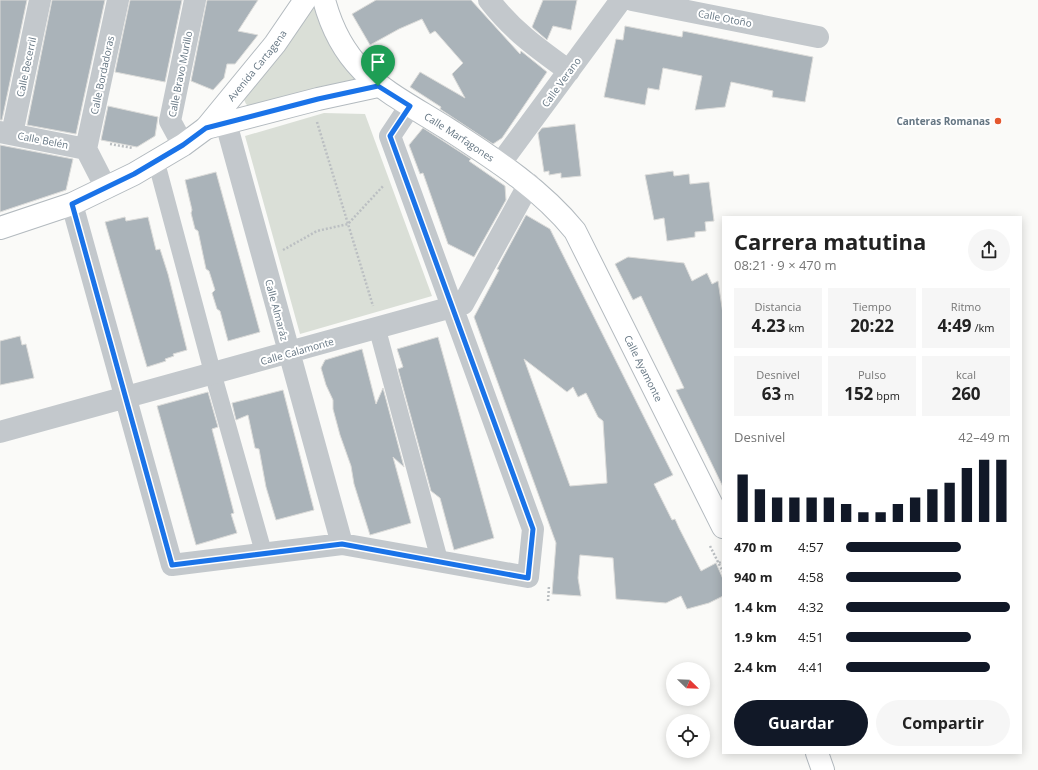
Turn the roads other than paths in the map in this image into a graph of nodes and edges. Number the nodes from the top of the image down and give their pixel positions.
1 (40, 0) edge
2 (118, 0) edge
3 (195, 0) edge
4 (305, 0) edge
5 (324, 0) edge
6 (489, 0) edge
7 (621, 0) edge
8 (632, 0) edge
9 (818, 37) dead end
10 (569, 70) junction
11 (244, 81) junction
12 (378, 86) junction
13 (410, 106) junction
14 (265, 112) junction
15 (216, 126) junction
16 (6, 133) edge
17 (183, 145) junction
18 (96, 146) junction
19 (156, 161) junction
20 (500, 164) junction
21 (529, 184) junction
22 (106, 188) junction
23 (72, 204) junction
24 (560, 213) joint
25 (0, 228) edge
26 (452, 307) junction
27 (376, 320) junction
28 (289, 353) junction
29 (213, 374) junction
30 (126, 398) junction
31 (0, 432) edge
32 (722, 525) edge
33 (342, 544) junction
34 (264, 554) junction
35 (440, 562) junction
36 (817, 754) edge
37 (824, 770) edge

1 - 16 street, Calle Becerril
2 - 18 street, Calle Bordadoras
3 - 17 street, Calle Bravo Murillo
4 - 11 main road, Avenida Cartagena
5 - 12 main road, Calle Marfagones
6 - 10 street
7 - 10 street, Calle Verano
8 - 9 street, Calle Otoño
10 - 20 street, Calle Verano
11 - 14 main road
11 - 15 main road, Avenida Cartagena
12 - 13 main road, Calle Marfagones
12 - 14 main road, Avenida Cartagena
13 - 20 main road, Calle Marfagones
13 - 26 street
14 - 15 main road, Avenida Cartagena
15 - 17 main road, Avenida Cartagena
15 - 28 street, Calle Almaráz
16 - 18 street, Calle Belén
17 - 19 main road, Avenida Cartagena
18 - 22 street
19 - 22 main road, Avenida Cartagena
19 - 29 street
20 - 21 main road, Calle Marfagones
21 - 24 main road, Calle Marfagones
21 - 26 street, Calle Calamonte
22 - 23 main road, Avenida Cartagena
23 - 25 main road, Avenida Cartagena
23 - 30 street
24 - 32 main road, Calle Ayamonte
26 - 27 street, Calle Calamonte
26 - 35 street
27 - 28 street, Calle Calamonte
27 - 35 street
28 - 29 street, Calle Calamonte
28 - 33 street, Calle Almaráz
29 - 30 street, Calle Calamonte
29 - 34 street
30 - 31 street, Calle Calamonte
30 - 34 street
33 - 34 street
33 - 35 street
36 - 37 main road

